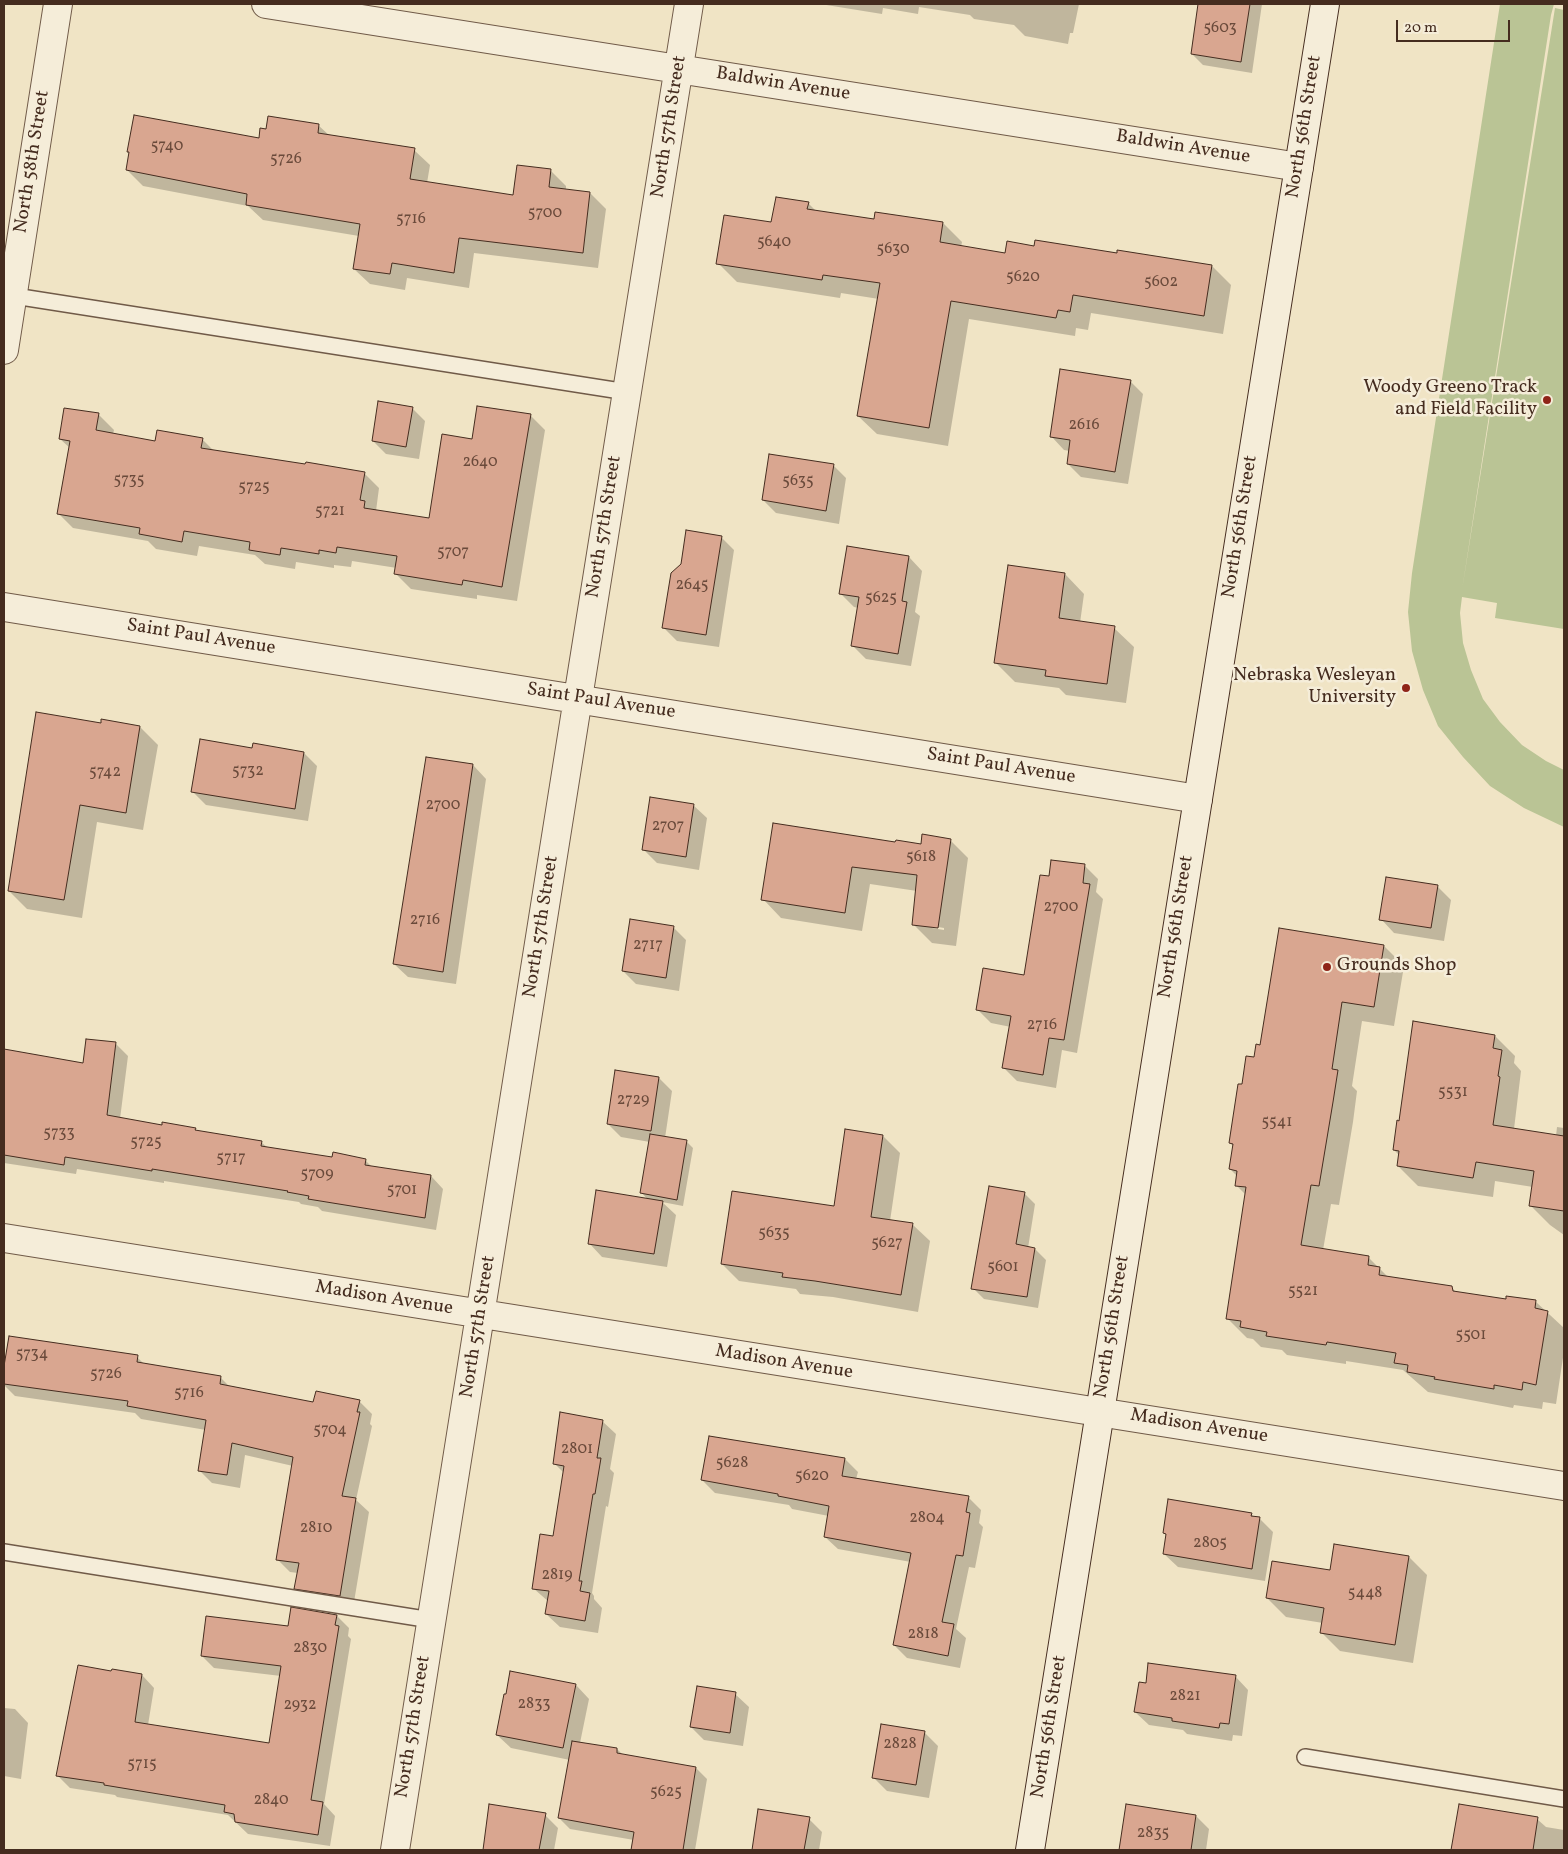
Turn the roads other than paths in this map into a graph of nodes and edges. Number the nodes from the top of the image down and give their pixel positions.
1 (58, 4) edge
2 (266, 4) edge
3 (689, 4) edge
4 (1325, 4) edge
5 (679, 69) junction
6 (1299, 167) junction
7 (8, 296) edge
8 (4, 350) edge
9 (628, 392) junction
10 (4, 607) edge
11 (578, 698) junction
12 (1198, 799) junction
13 (4, 1238) edge
14 (481, 1314) junction
15 (1100, 1412) junction
16 (1564, 1486) edge
17 (4, 1552) edge
18 (431, 1620) junction
19 (1305, 1757) dead end
20 (1564, 1799) edge
21 (395, 1850) edge
22 (1030, 1850) edge

1 - 7 street, North 58th Street
2 - 5 street, Baldwin Avenue
3 - 5 street, North 57th Street
4 - 6 street, North 56th Street
5 - 6 street, Baldwin Avenue
5 - 9 street, North 57th Street
6 - 12 street, North 56th Street
7 - 8 street, North 58th Street
7 - 9 lane
9 - 11 street, North 57th Street
10 - 11 street, Saint Paul Avenue
11 - 12 street, Saint Paul Avenue
11 - 14 street, North 57th Street
12 - 15 street, North 56th Street
13 - 14 street, Madison Avenue
14 - 15 street, Madison Avenue
14 - 18 street, North 57th Street
15 - 16 street, Madison Avenue
15 - 22 street, North 56th Street
17 - 18 lane
18 - 21 street, North 57th Street
19 - 20 lane

